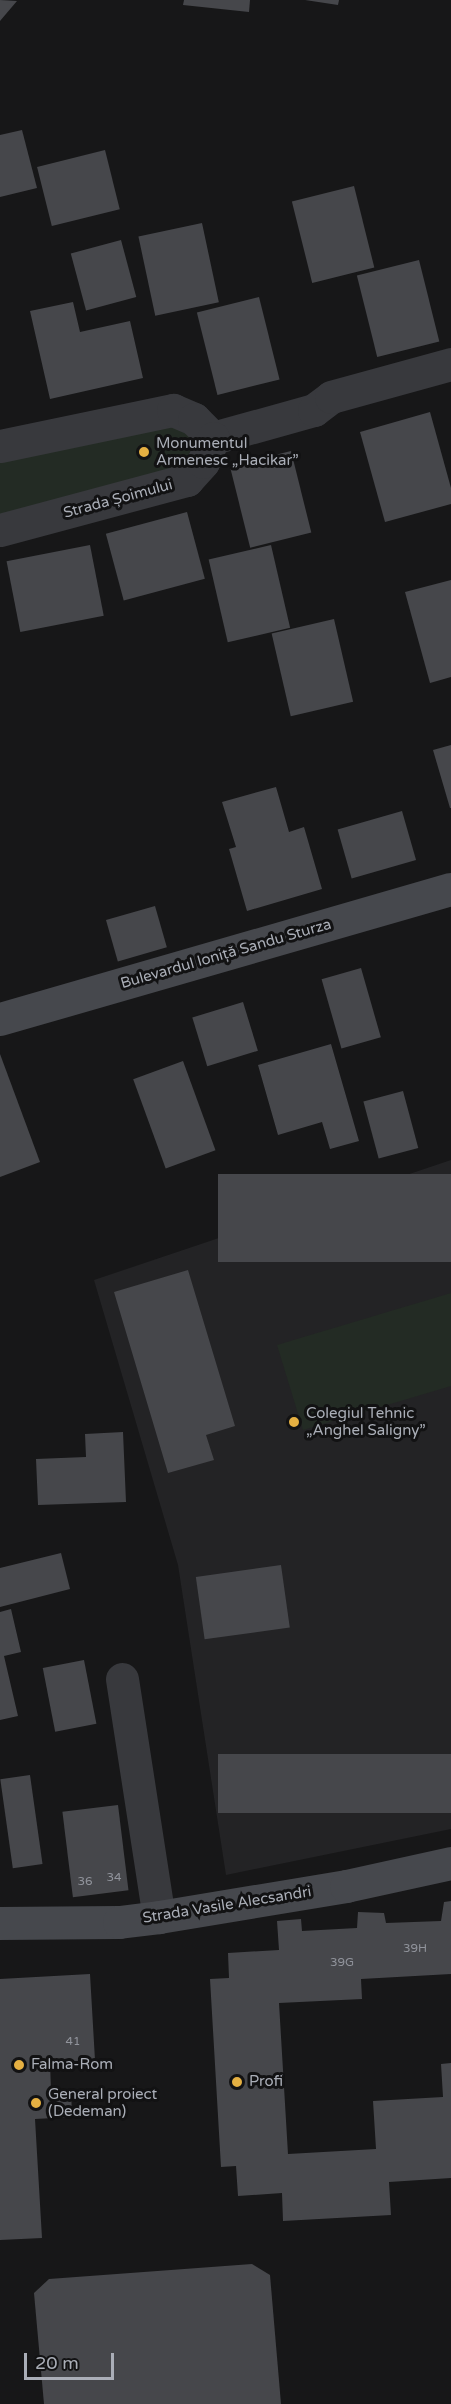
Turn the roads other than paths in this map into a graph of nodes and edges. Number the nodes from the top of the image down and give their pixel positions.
1 (451, 364) edge
2 (213, 438) junction
3 (0, 446) edge
4 (0, 530) edge
5 (451, 889) edge
6 (0, 1019) edge
7 (122, 1679) dead end
8 (451, 1863) edge
9 (159, 1917) junction
10 (0, 1923) edge

1 - 2 street
2 - 3 street
2 - 4 street, Strada Șoimului
5 - 6 street, Bulevardul Ioniță Sandu Sturza
7 - 9 street
8 - 9 street, Strada Vasile Alecsandri
9 - 10 street, Strada Vasile Alecsandri

